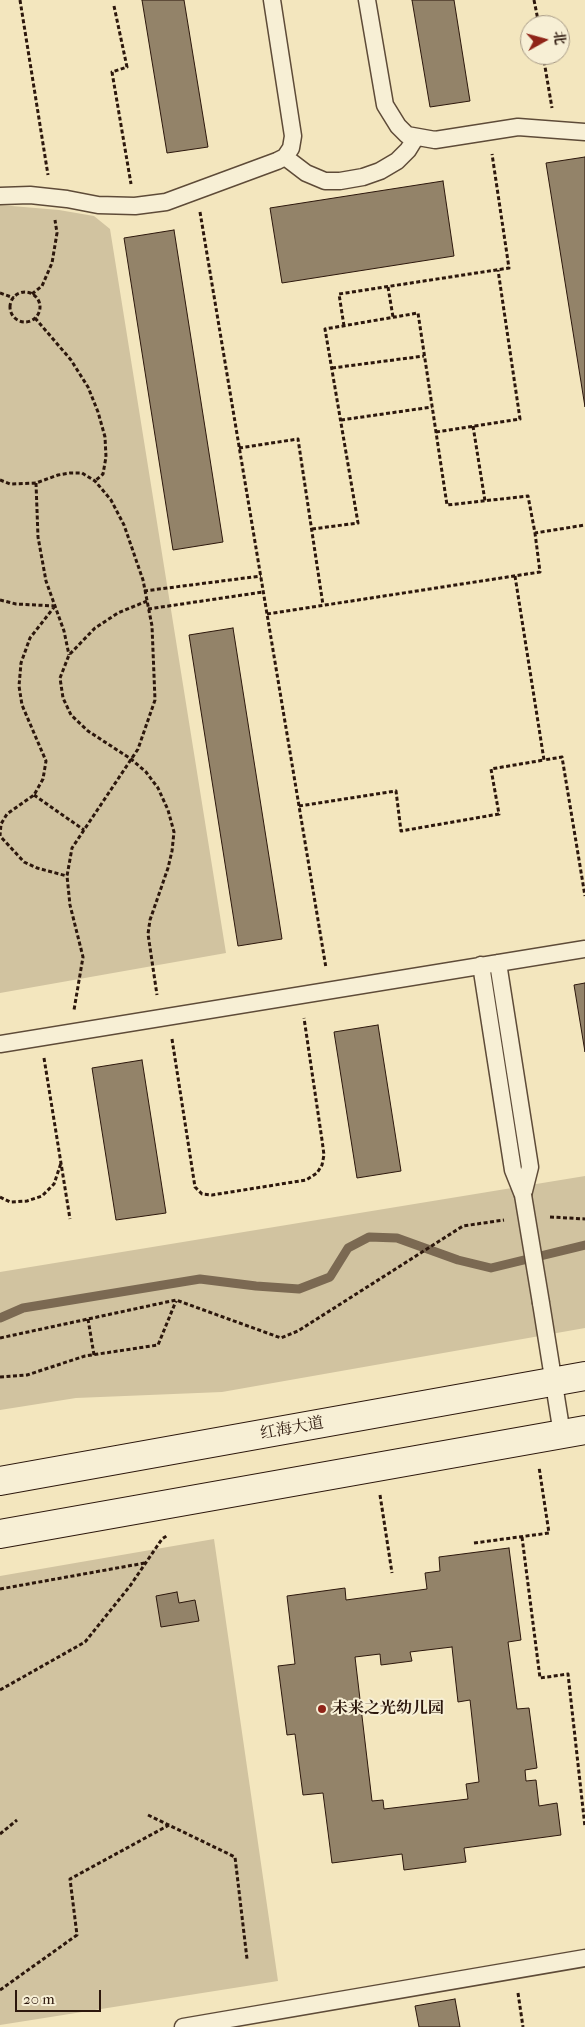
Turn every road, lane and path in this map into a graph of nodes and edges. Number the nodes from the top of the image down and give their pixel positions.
1 (20, 0) edge
2 (272, 0) edge
3 (367, 0) edge
4 (534, 0) edge
5 (114, 6) dead end
6 (536, 15) edge
7 (545, 65) edge
8 (556, 131) junction
9 (489, 132) junction
10 (585, 132) edge
11 (416, 137) junction
12 (286, 156) junction
13 (197, 191) junction
14 (0, 196) edge
15 (51, 197) junction
16 (135, 206) junction
17 (498, 270) junction
18 (388, 287) junction
19 (0, 294) edge
20 (32, 294) junction
21 (14, 298) junction
22 (393, 317) junction
23 (35, 318) junction
24 (344, 326) junction
25 (424, 356) junction
26 (332, 368) junction
27 (432, 407) junction
28 (341, 420) junction
29 (474, 426) junction
30 (436, 432) junction
31 (240, 448) junction
32 (0, 480) edge
33 (95, 482) junction
34 (36, 483) junction
35 (485, 501) junction
36 (585, 525) edge
37 (312, 529) junction
38 (535, 533) junction
39 (261, 576) junction
40 (515, 576) junction
41 (144, 591) junction
42 (263, 592) junction
43 (0, 600) edge
44 (146, 601) junction
45 (323, 605) junction
46 (55, 606) junction
47 (148, 608) junction
48 (267, 614) junction
49 (69, 655) junction
50 (131, 759) junction
51 (544, 760) junction
52 (34, 795) junction
53 (299, 806) junction
54 (84, 830) junction
55 (67, 876) junction
56 (585, 896) edge
57 (585, 949) edge
58 (498, 963) junction
59 (481, 966) junction
60 (330, 990) junction
61 (301, 995) junction
62 (165, 1018) junction
63 (71, 1033) junction
64 (40, 1038) junction
65 (0, 1044) edge
66 (61, 1163) junction
67 (523, 1195) junction
68 (0, 1197) edge
69 (70, 1219) dead end
70 (463, 1226) dead end
71 (176, 1300) junction
72 (88, 1319) junction
73 (0, 1338) edge
74 (94, 1355) junction
75 (585, 1376) edge
76 (0, 1378) edge
77 (553, 1382) junction
78 (574, 1432) edge
79 (535, 1439) junction
80 (376, 1467) junction
81 (0, 1481) edge
82 (0, 1534) edge
83 (169, 1534) dead end
84 (522, 1537) junction
85 (474, 1543) dead end
86 (145, 1563) junction
87 (392, 1573) dead end
88 (0, 1589) edge
89 (0, 1690) edge
90 (148, 1815) dead end
91 (17, 1820) dead end
92 (169, 1825) junction
93 (585, 1827) edge
94 (0, 1834) edge
95 (585, 1958) edge
96 (247, 1959) dead end
97 (515, 1970) junction
98 (0, 1990) edge
99 (183, 2027) edge
100 (523, 2027) edge

1 - 15 path
2 - 12 lane
3 - 11 lane
4 - 6 path
5 - 16 path
7 - 8 path
8 - 9 lane
8 - 10 lane
9 - 11 lane
9 - 17 path
11 - 12 lane
12 - 13 lane
13 - 16 lane
13 - 31 path
14 - 15 lane
15 - 16 lane
15 - 20 path
17 - 18 path
17 - 29 path
18 - 22 path
18 - 24 path
19 - 21 path
20 - 21 path
20 - 23 path
21 - 23 path
22 - 24 path
22 - 25 path
23 - 33 path
24 - 26 path
25 - 26 path
25 - 27 path
26 - 28 path
27 - 28 path
27 - 30 path
28 - 37 path
29 - 30 path
29 - 35 path
30 - 35 path
31 - 37 path
31 - 39 path
32 - 34 path
33 - 34 path
33 - 41 path
34 - 46 path
35 - 38 path
36 - 38 path
37 - 45 path
38 - 40 path
39 - 41 path
39 - 42 path
40 - 45 path
40 - 51 path
41 - 44 path
42 - 47 path
42 - 48 path
43 - 46 path
44 - 47 path
44 - 49 path
45 - 48 path
46 - 49 path
46 - 52 path
47 - 50 path
48 - 53 path
49 - 50 path
50 - 54 path
50 - 62 path
51 - 53 path
51 - 56 path
52 - 54 path
52 - 55 path
53 - 60 path
54 - 55 path
55 - 63 path
57 - 58 lane
58 - 59 lane
58 - 67 lane
59 - 60 lane
59 - 67 lane
60 - 61 lane
61 - 62 lane
61 - 62 path
62 - 63 lane
63 - 64 lane
64 - 65 lane
64 - 66 path
66 - 68 path
66 - 69 path
67 - 77 lane, bridge
70 - 71 path
71 - 72 path
71 - 74 path
72 - 73 path
72 - 74 path
74 - 76 path
75 - 77 main road, 红海大道
77 - 78 lane
77 - 81 main road, 红海大道
78 - 79 main road
79 - 80 main road
79 - 84 path
80 - 82 main road
80 - 87 path
83 - 86 path
84 - 85 path
84 - 93 path
86 - 88 path
86 - 89 path
90 - 92 path
91 - 94 path
92 - 96 path
92 - 98 path
95 - 97 lane
97 - 99 lane
97 - 100 path

